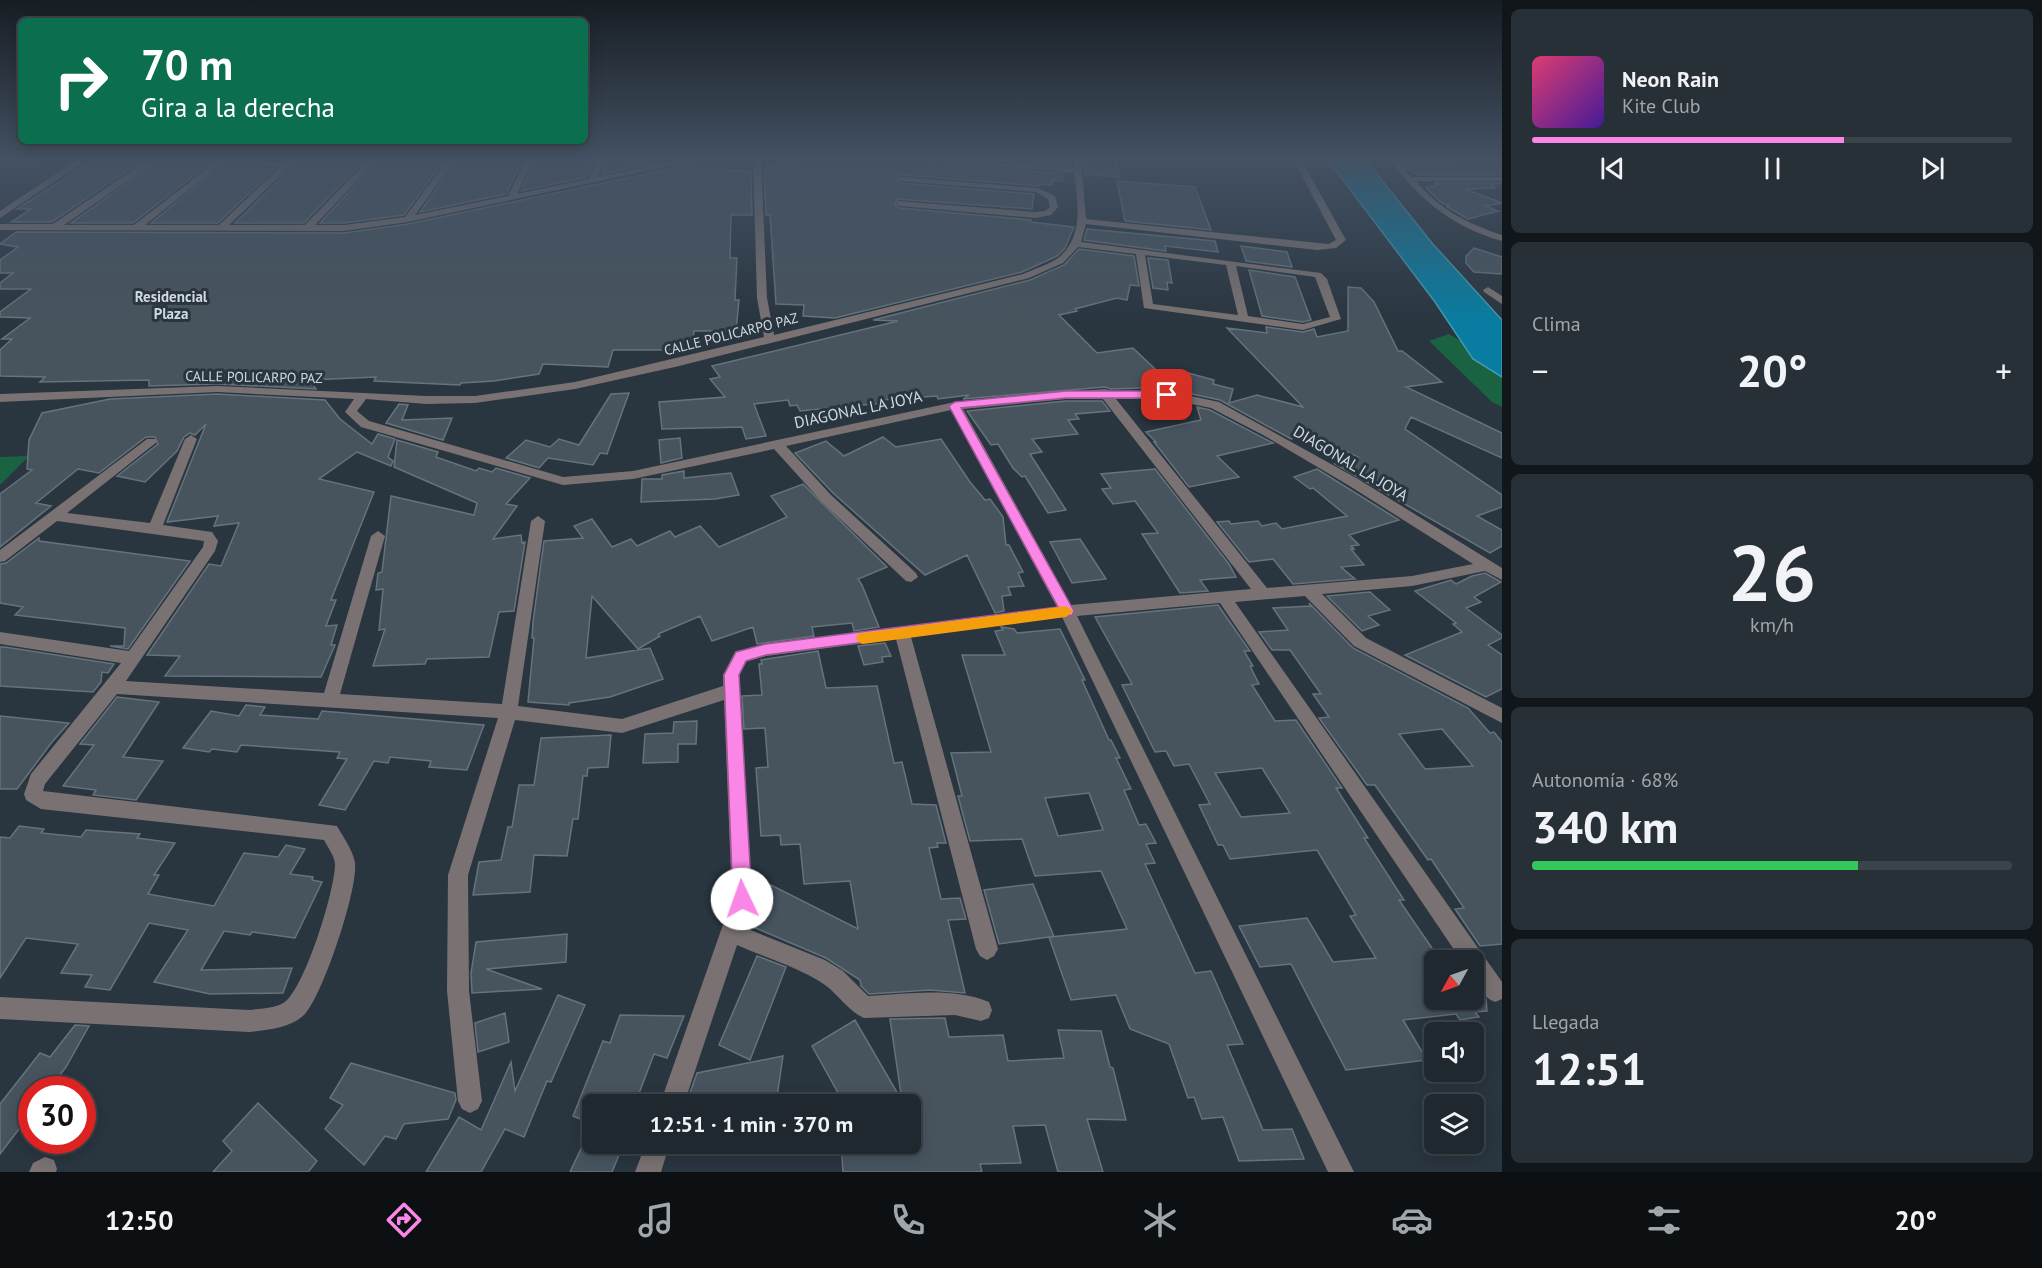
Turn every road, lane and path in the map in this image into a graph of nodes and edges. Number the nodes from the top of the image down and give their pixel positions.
1 (74, 214) edge
2 (154, 214) edge
3 (236, 214) edge
4 (321, 214) edge
5 (412, 214) edge
6 (432, 214) edge
7 (758, 214) edge
8 (1021, 214) edge
9 (1044, 214) edge
10 (1076, 214) edge
11 (1329, 214) edge
12 (1447, 214) edge
13 (408, 219) junction
14 (1082, 221) junction
15 (56, 226) junction
16 (138, 226) junction
17 (0, 227) edge
18 (220, 229) junction
19 (306, 229) junction
20 (1502, 238) edge
21 (1075, 244) junction
22 (1140, 252) junction
23 (1230, 263) junction
24 (1488, 290) dead end
25 (1502, 301) edge
26 (1244, 320) junction
27 (770, 339) junction
28 (1105, 393) junction
29 (361, 397) junction
30 (0, 398) edge
31 (955, 406) junction
32 (191, 439) dead end
33 (151, 442) dead end
34 (777, 444) junction
35 (54, 516) junction
36 (538, 521) dead end
37 (155, 528) junction
38 (378, 536) dead end
39 (0, 556) edge
40 (1487, 566) junction
41 (1502, 575) edge
42 (911, 577) dead end
43 (1309, 591) junction
44 (1263, 594) junction
45 (1224, 598) junction
46 (1067, 611) junction
47 (902, 633) junction
48 (0, 638) edge
49 (133, 658) junction
50 (113, 687) junction
51 (733, 690) junction
52 (330, 701) junction
53 (509, 712) junction
54 (1502, 716) edge
55 (732, 933) junction
56 (987, 949) dead end
57 (1495, 991) dead end
58 (0, 1008) edge
59 (981, 1010) dead end
60 (676, 1094) edge
61 (471, 1101) dead end
62 (654, 1154) edge
63 (648, 1172) edge
64 (1341, 1172) edge

1 - 15 street
2 - 16 street
3 - 18 street
4 - 19 street
5 - 13 street
6 - 13 street
7 - 27 street
8 - 9 street
10 - 14 street
11 - 14 street
12 - 20 street
13 - 19 street
14 - 21 street
15 - 16 street
15 - 17 street
16 - 18 street
18 - 19 street
21 - 22 street
21 - 27 street, CALLE POLICARPO PAZ
22 - 23 street
22 - 26 street
23 - 26 street
23 - 26 street
24 - 25 street
27 - 29 street, CALLE POLICARPO PAZ
28 - 31 street, DIAGONAL LA JOYA
28 - 40 street, DIAGONAL LA JOYA
28 - 44 street
29 - 30 street, CALLE POLICARPO PAZ
29 - 34 street, DIAGONAL LA JOYA
31 - 34 street, DIAGONAL LA JOYA
31 - 46 street
32 - 37 street
33 - 35 street
34 - 42 street
35 - 37 street
35 - 39 street
36 - 53 street
37 - 49 street
38 - 52 street
40 - 41 street, DIAGONAL LA JOYA
40 - 43 street
43 - 44 street
43 - 54 street
44 - 45 street
45 - 46 street
45 - 57 street
46 - 47 street
46 - 64 street
47 - 51 street
47 - 56 street
48 - 49 street
49 - 50 street
50 - 52 street
50 - 58 street
51 - 53 street
51 - 55 street
52 - 53 street
53 - 61 street
55 - 59 street
55 - 60 street
62 - 63 street

